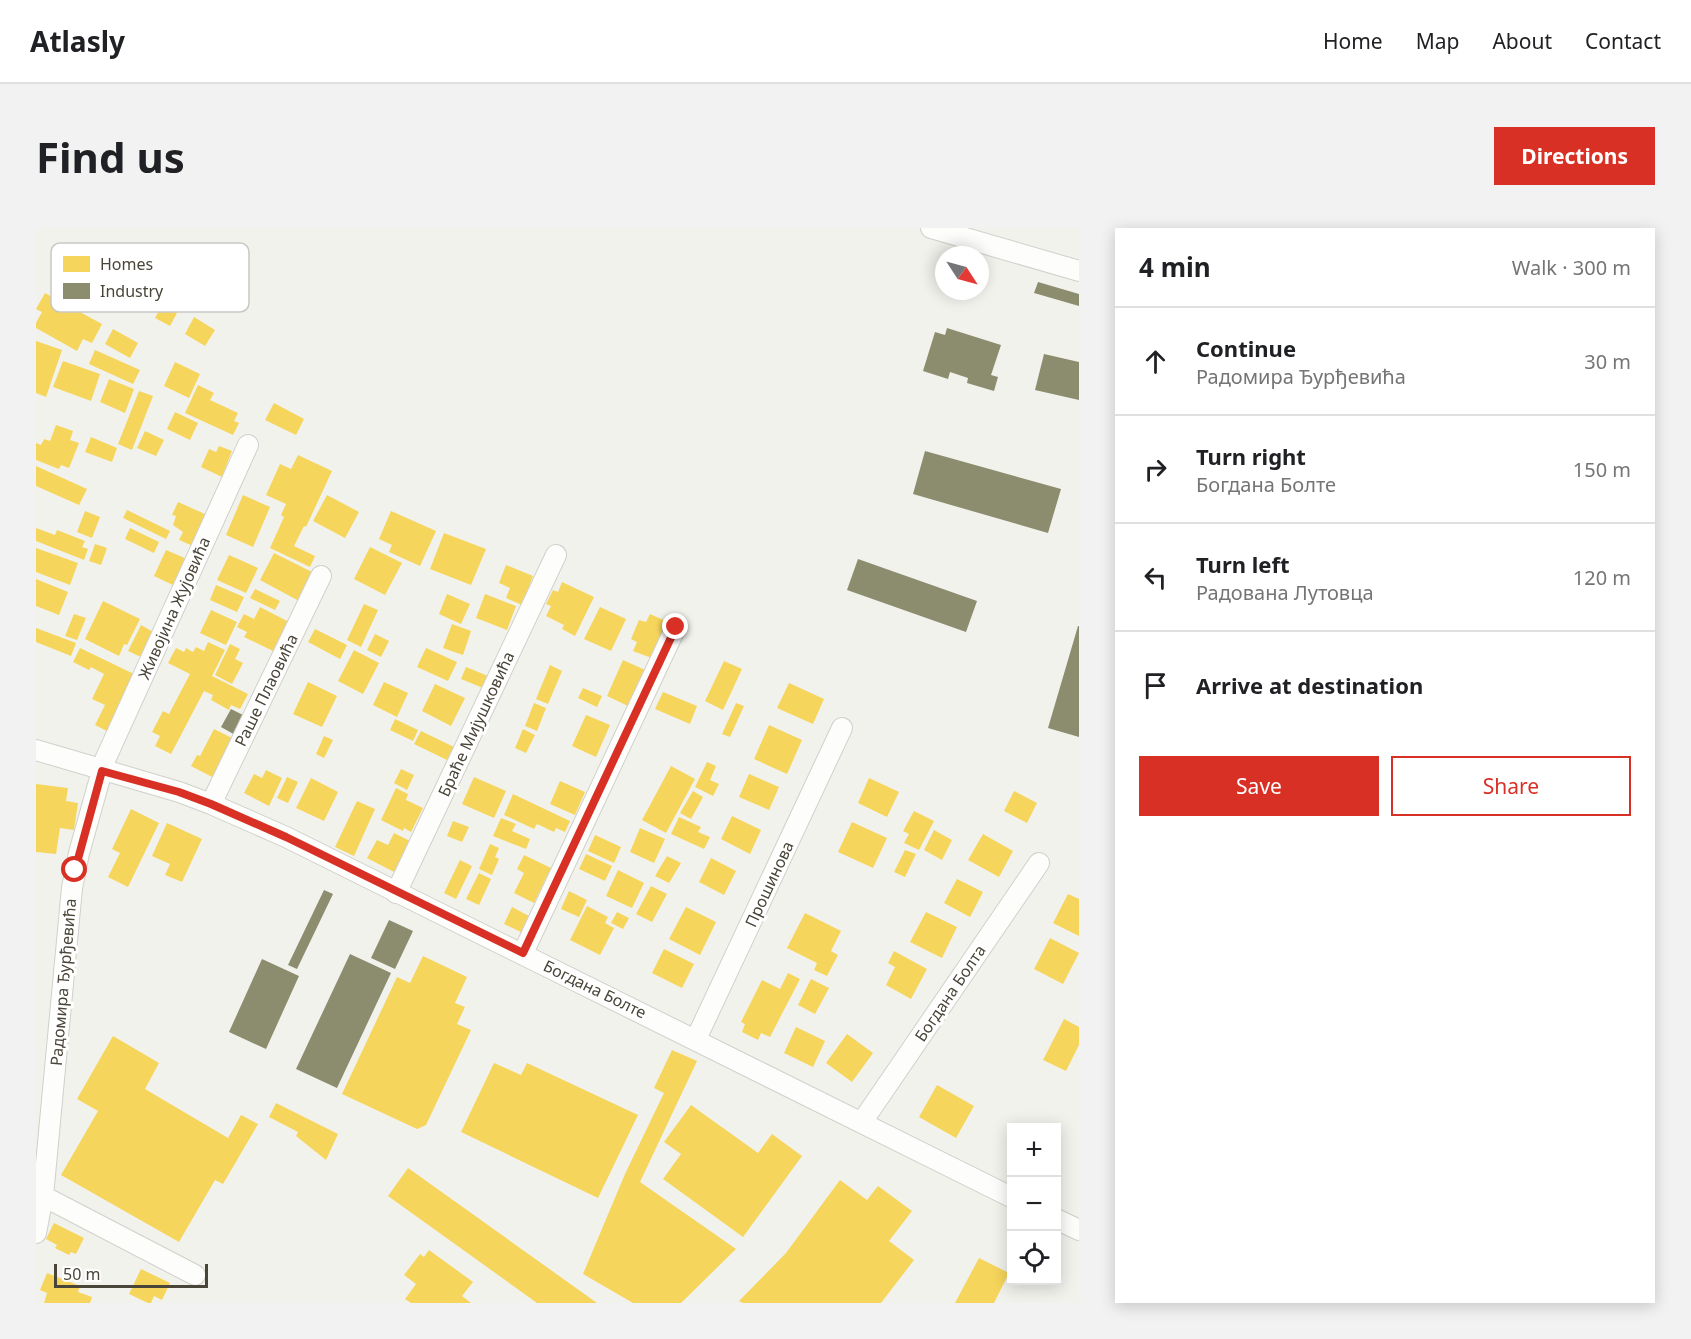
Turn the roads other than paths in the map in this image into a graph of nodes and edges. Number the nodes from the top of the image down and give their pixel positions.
1 (931, 228) edge
2 (1079, 271) edge
3 (248, 445) dead end
4 (556, 555) dead end
5 (321, 576) dead end
6 (676, 627) dead end
7 (842, 728) dead end
8 (36, 750) edge
9 (102, 771) junction
10 (211, 804) junction
11 (1038, 864) dead end
12 (396, 892) junction
13 (523, 953) junction
14 (696, 1039) junction
15 (862, 1122) junction
16 (1007, 1195) edge
17 (43, 1196) junction
18 (1061, 1221) edge
19 (1079, 1230) edge
20 (36, 1233) edge
21 (195, 1275) dead end

1 - 2 street
3 - 9 street, Живојина Жујовића
4 - 12 street, Браће Мијушковића
5 - 10 street, Раше Плаовића
6 - 13 street
7 - 14 street, Прошинова
8 - 9 street, Богдана Болте
9 - 10 street, Богдана Болте
9 - 17 street, Радомира Ђурђевића
10 - 12 street, Богдана Болте
11 - 15 street, Богдана Болта
12 - 13 street, Богдана Болте
13 - 14 street, Богдана Болте
14 - 15 street, Богдана Болте
15 - 16 street, Богдана Болте
17 - 20 street, Радомира Ђурђевића
17 - 21 street
18 - 19 street

